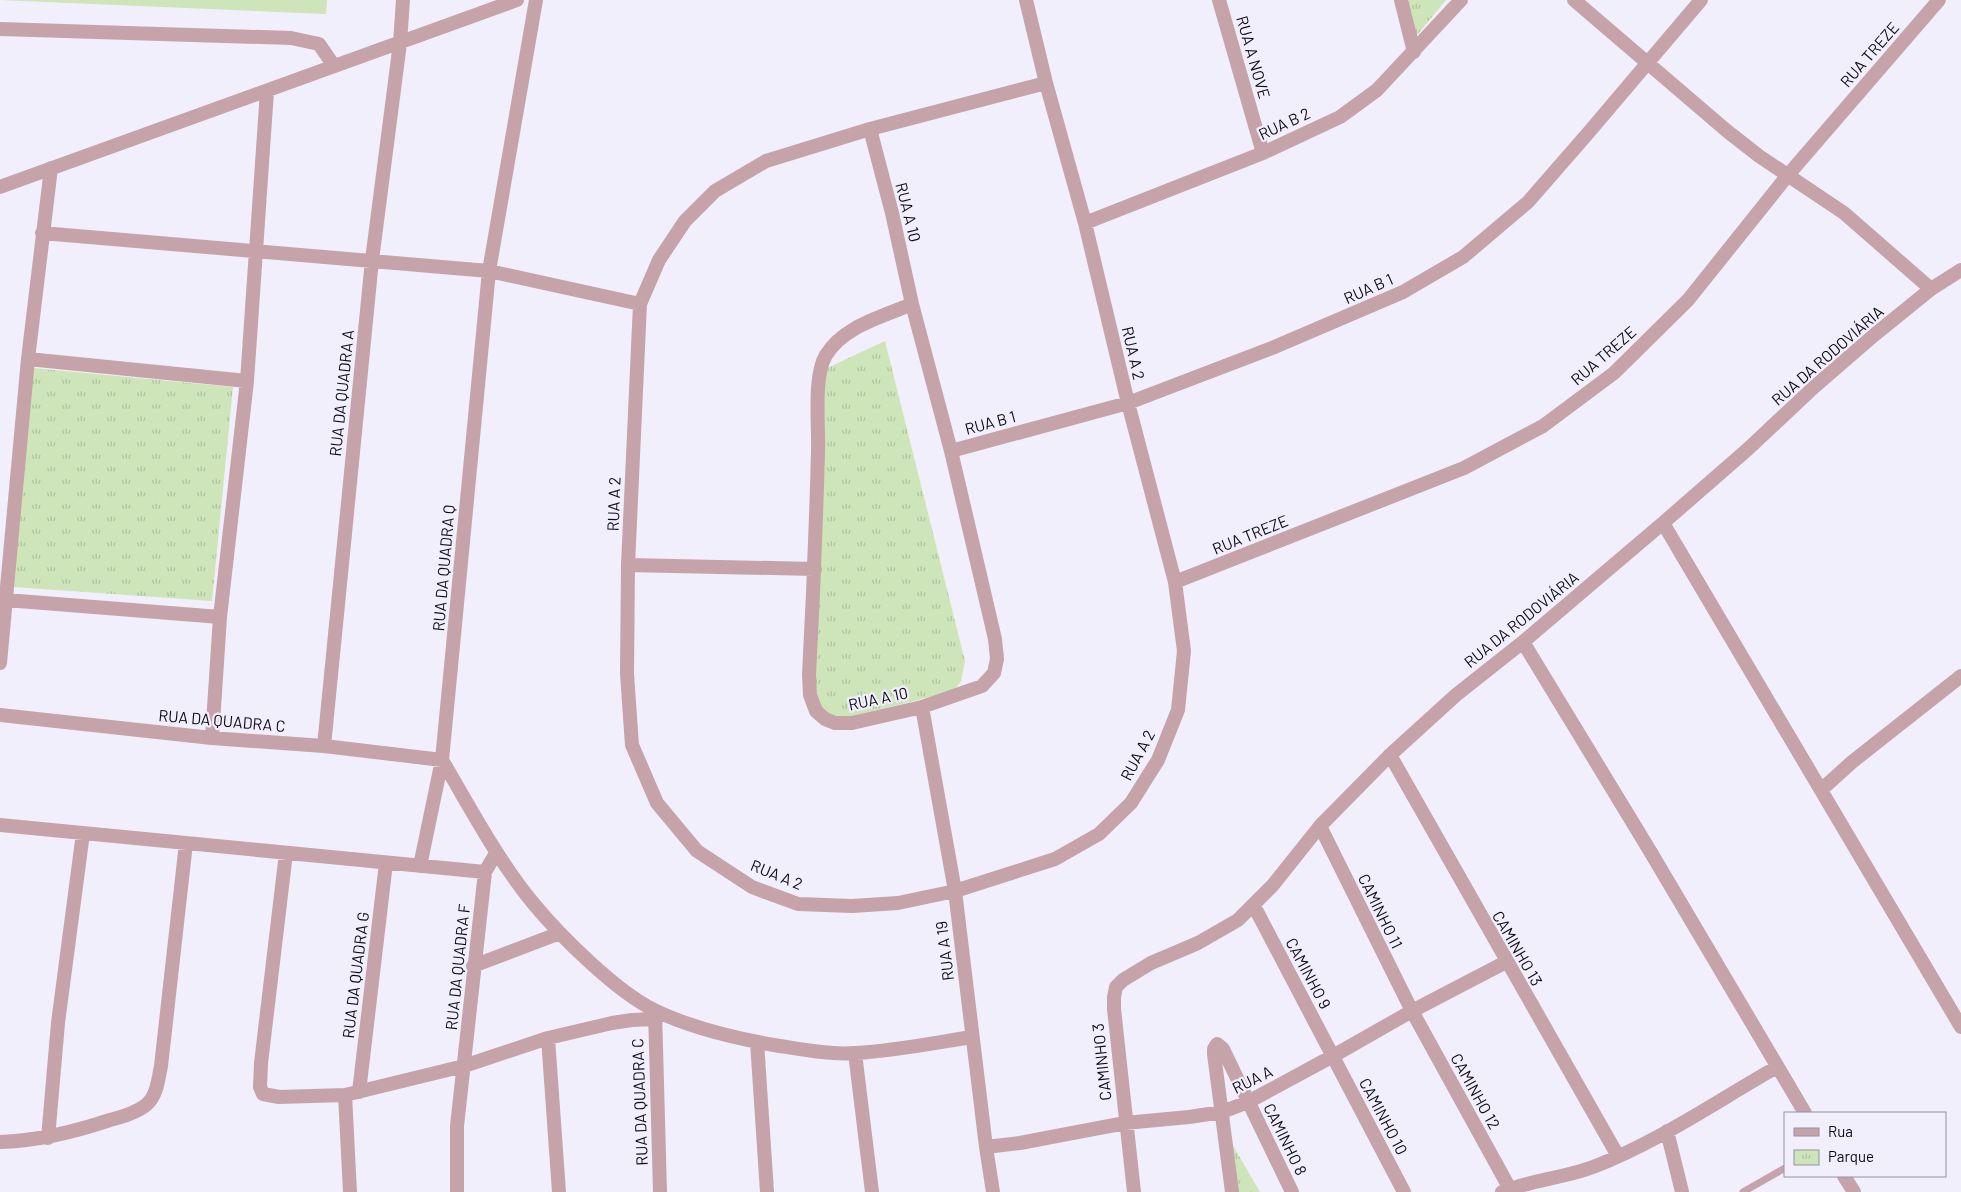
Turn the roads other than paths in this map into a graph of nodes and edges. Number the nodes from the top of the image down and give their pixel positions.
1 (403, 0) edge
2 (517, 0) edge
3 (536, 0) edge
4 (1026, 0) edge
5 (1219, 0) edge
6 (1401, 0) edge
7 (1461, 0) edge
8 (1574, 0) edge
9 (1701, 0) edge
10 (1939, 0) edge
11 (0, 29) edge
12 (400, 43) junction
13 (1414, 52) junction
14 (1646, 63) junction
15 (334, 66) junction
16 (1046, 83) junction
17 (267, 91) junction
18 (870, 129) junction
19 (1263, 152) junction
20 (51, 168) junction
21 (1788, 175) junction
22 (0, 187) edge
23 (1085, 223) junction
24 (42, 234) junction
25 (256, 252) junction
26 (372, 260) junction
27 (1961, 270) edge
28 (489, 271) junction
29 (1931, 289) junction
30 (640, 304) junction
31 (912, 304) junction
32 (28, 359) junction
33 (247, 381) junction
34 (1128, 404) junction
35 (951, 451) junction
36 (1663, 523) junction
37 (628, 565) junction
38 (814, 569) junction
39 (1176, 582) junction
40 (6, 600) junction
41 (220, 618) junction
42 (1523, 642) junction
43 (0, 663) edge
44 (1959, 681) edge
45 (922, 706) junction
46 (0, 715) edge
47 (212, 738) junction
48 (324, 746) junction
49 (1390, 756) junction
50 (442, 760) junction
51 (1821, 790) junction
52 (0, 825) edge
53 (1320, 826) junction
54 (83, 832) junction
55 (186, 843) junction
56 (286, 853) junction
57 (496, 853) junction
58 (386, 863) junction
59 (420, 866) junction
60 (485, 872) junction
61 (954, 891) junction
62 (1254, 906) junction
63 (560, 933) junction
64 (1506, 962) junction
65 (473, 966) junction
66 (1114, 997) joint
67 (1412, 1011) junction
68 (654, 1015) junction
69 (1961, 1027) edge
70 (972, 1036) junction
71 (548, 1038) junction
72 (757, 1042) junction
73 (855, 1054) junction
74 (1333, 1056) junction
75 (464, 1066) junction
76 (1777, 1067) junction
77 (360, 1092) junction
78 (345, 1095) junction
79 (1248, 1102) junction
80 (1222, 1112) junction
81 (1804, 1112) edge
82 (1125, 1123) junction
83 (1667, 1130) junction
84 (48, 1138) junction
85 (0, 1142) edge
86 (986, 1147) junction
87 (1618, 1156) junction
88 (1784, 1169) edge
89 (1845, 1177) edge
90 (1758, 1184) junction
91 (1506, 1190) edge
92 (350, 1192) edge
93 (457, 1192) edge
94 (559, 1192) edge
95 (660, 1192) edge
96 (767, 1192) edge
97 (872, 1192) edge
98 (993, 1192) edge
99 (1134, 1192) edge
100 (1232, 1192) edge
101 (1292, 1192) edge
102 (1404, 1192) edge
103 (1682, 1192) edge
104 (1743, 1192) edge
105 (1760, 1192) edge
106 (1854, 1192) edge

1 - 12 street, RUA DA QUADRA A
2 - 12 street
3 - 28 street, RUA DA QUADRA Q
4 - 16 street, RUA A 2
5 - 19 street, RUA A NOVE
6 - 13 street
7 - 13 street, RUA B 2
8 - 14 street
9 - 14 street, RUA B 1
10 - 21 street, RUA TREZE
11 - 15 street
12 - 15 street
12 - 26 street, RUA DA QUADRA A
13 - 19 street, RUA B 2
14 - 21 street
14 - 34 street, RUA B 1
15 - 17 street
16 - 18 street, RUA A 2
16 - 23 street, RUA A 2
17 - 20 street
17 - 25 street
18 - 30 street, RUA A 2
18 - 31 street, RUA A 10
19 - 23 street, RUA B 2
20 - 22 street
20 - 24 street
21 - 29 street
21 - 39 street, RUA TREZE
23 - 34 street, RUA A 2
24 - 25 street
24 - 32 street
25 - 26 street
25 - 33 street
26 - 28 street
26 - 48 street, RUA DA QUADRA A
27 - 29 street, RUA DA RODOVIÁRIA
28 - 30 street
28 - 50 street, RUA DA QUADRA Q
29 - 36 street, RUA DA RODOVIÁRIA
30 - 37 street, RUA A 2
31 - 35 street, RUA A 10
31 - 38 street, RUA A 10
32 - 33 street
32 - 40 street
33 - 41 street
34 - 35 street, RUA B 1
34 - 39 street, RUA A 2
35 - 45 street, RUA A 10
36 - 42 street, RUA DA RODOVIÁRIA
36 - 51 street
37 - 38 street
37 - 61 street, RUA A 2
38 - 45 street, RUA A 10
39 - 61 street, RUA A 2
40 - 41 street
40 - 43 street
41 - 47 street
42 - 49 street, RUA DA RODOVIÁRIA
42 - 76 street
44 - 51 street
45 - 61 street, RUA A 19
46 - 47 street, RUA DA QUADRA C
47 - 48 street, RUA DA QUADRA C
48 - 50 street, RUA DA QUADRA C
49 - 53 street, RUA DA RODOVIÁRIA
49 - 64 street, CAMINHO 13
50 - 57 street
50 - 59 street, RUA DA QUADRA Q
51 - 69 street
52 - 54 street
53 - 62 street, RUA DA RODOVIÁRIA
53 - 67 street, CAMINHO 11
54 - 55 street
54 - 84 street
55 - 56 street
55 - 84 street
56 - 58 street
56 - 78 street
57 - 60 street
57 - 63 street
58 - 59 street
58 - 77 street, RUA DA QUADRA G
59 - 60 street
60 - 65 street, RUA DA QUADRA F
61 - 70 street, RUA A 19
62 - 66 street, RUA DA RODOVIÁRIA
62 - 74 street, CAMINHO 9
63 - 65 street
63 - 68 street
64 - 67 street, RUA A
64 - 87 street, CAMINHO 13
65 - 75 street, RUA DA QUADRA F
66 - 82 street, CAMINHO 3
67 - 74 street, RUA A
67 - 91 street, CAMINHO 12
68 - 71 street
68 - 72 street
68 - 95 street, RUA DA QUADRA C
70 - 73 street
70 - 86 street, RUA A 19
71 - 75 street
71 - 94 street
72 - 73 street
72 - 96 street
73 - 97 street
74 - 79 street, RUA A
74 - 102 street, CAMINHO 10
75 - 77 street
75 - 93 street, RUA DA QUADRA F
76 - 81 street
76 - 83 street
77 - 78 street
78 - 92 street
79 - 80 street, RUA A
79 - 80 street, CAMINHO 8
79 - 101 street, CAMINHO 8
80 - 82 street, RUA A
80 - 100 street
82 - 86 street, RUA A
82 - 99 street, CAMINHO 3
83 - 87 street
83 - 103 street
84 - 85 street
86 - 98 street, RUA A 19
87 - 91 street
88 - 90 lane
89 - 106 street
90 - 104 lane
90 - 105 lane

